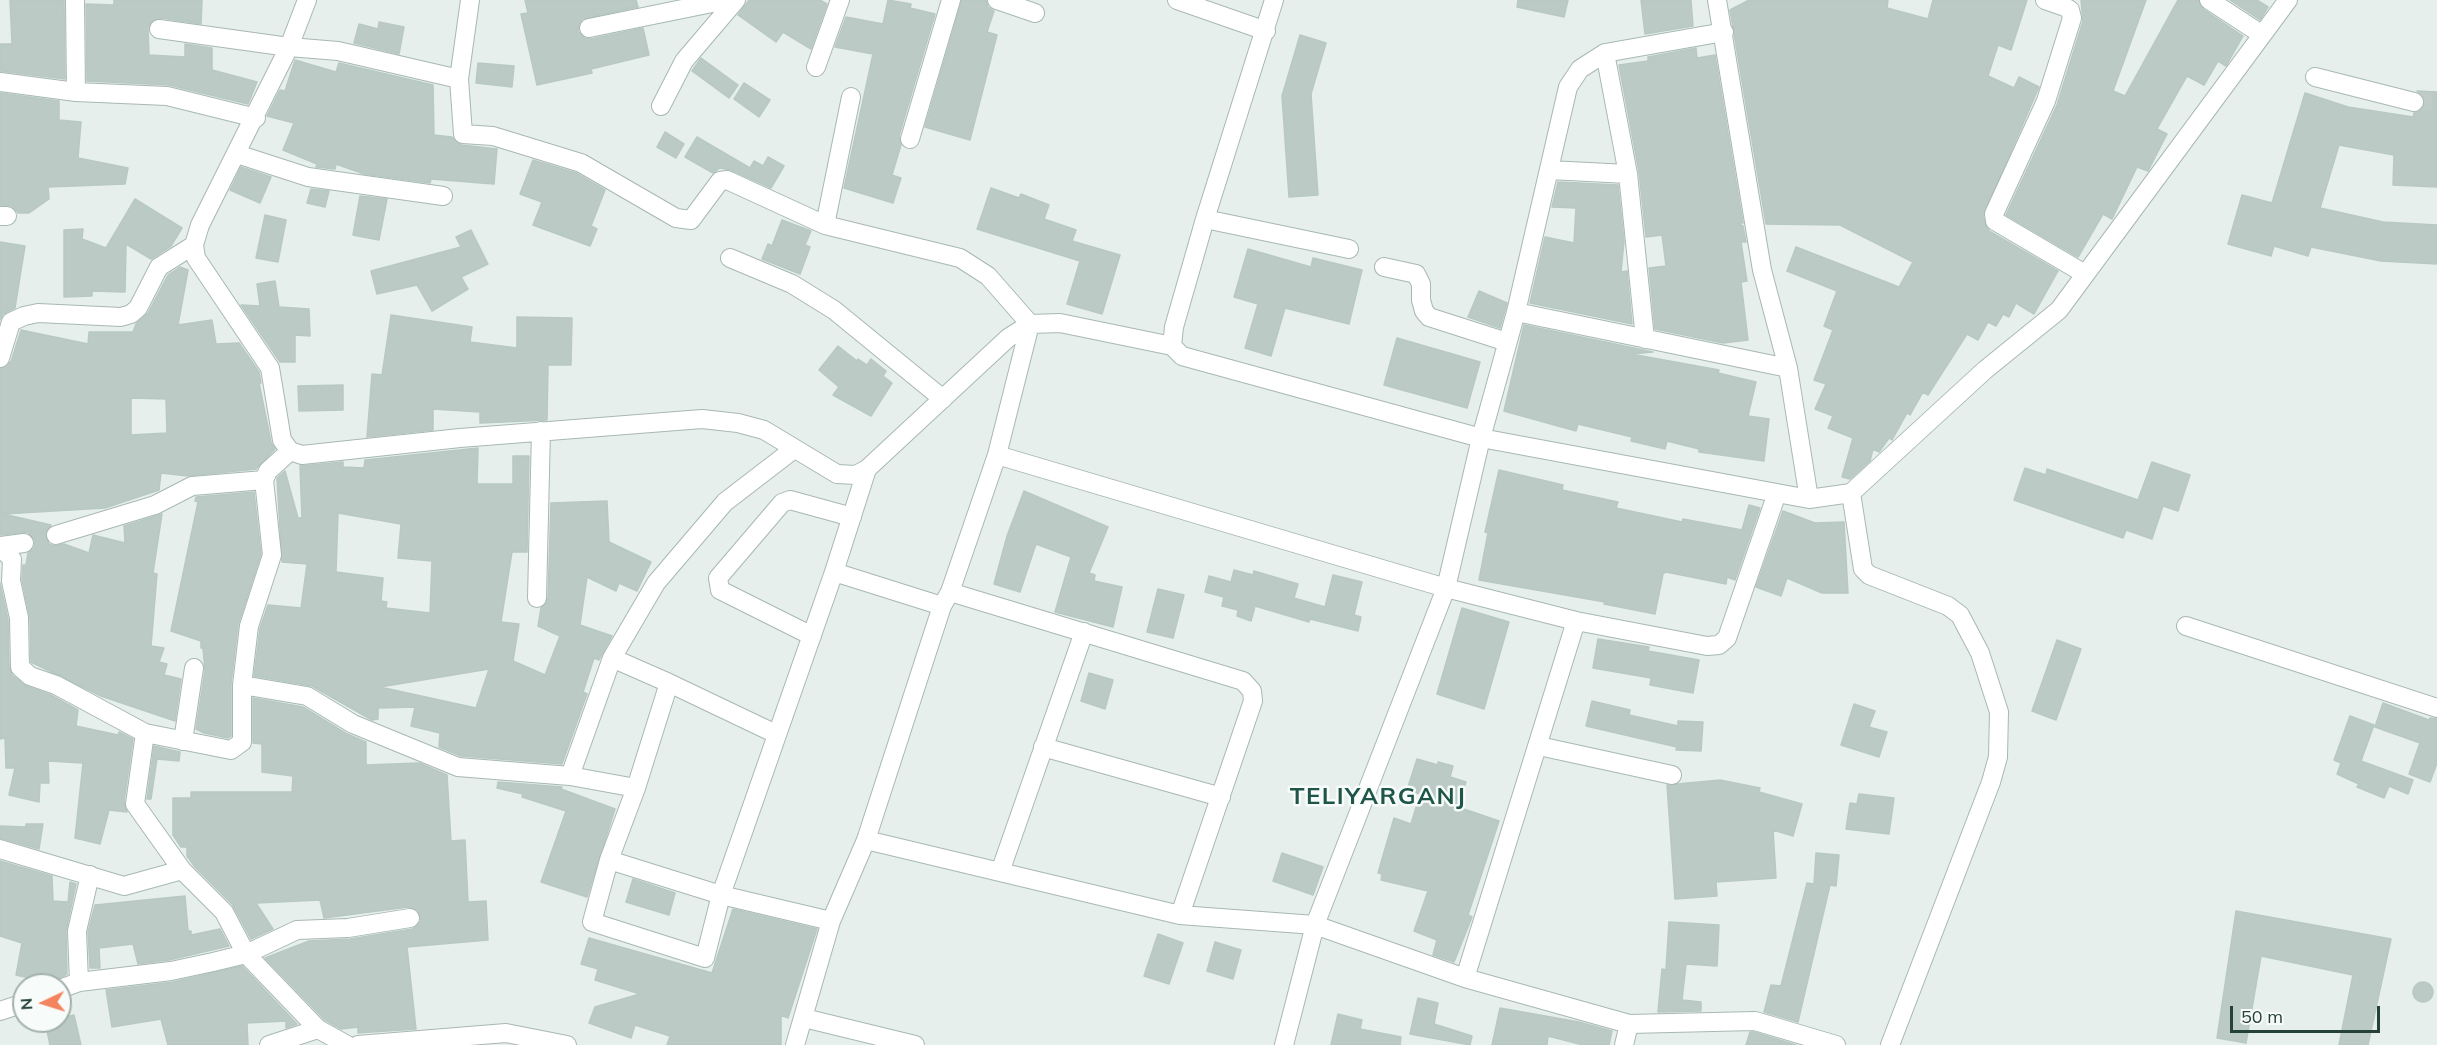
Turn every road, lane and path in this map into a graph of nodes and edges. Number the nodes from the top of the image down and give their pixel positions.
1 (75, 0) edge
2 (307, 0) edge
3 (470, 0) edge
4 (727, 0) edge
5 (736, 0) edge
6 (840, 0) edge
7 (951, 0) edge
8 (997, 0) edge
9 (1177, 0) edge
10 (1274, 0) edge
11 (1717, 0) edge
12 (2046, 0) edge
13 (2209, 0) edge
14 (2288, 0) edge
15 (1035, 13) dead end
16 (590, 28) dead end
17 (159, 30) dead end
18 (1266, 31) junction
19 (1724, 32) junction
20 (2261, 34) junction
21 (289, 48) junction
22 (1605, 53) junction
23 (816, 67) dead end
24 (2315, 77) dead end
25 (459, 79) junction
26 (0, 82) edge
27 (76, 92) junction
28 (851, 97) dead end
29 (2414, 102) tunnel mouth
30 (661, 106) dead end
31 (256, 118) junction
32 (910, 140) dead end
33 (237, 154) junction
34 (1549, 170) junction
35 (1628, 174) junction
36 (443, 196) dead end
37 (1205, 219) junction
38 (825, 225) junction
39 (194, 245) junction
40 (1349, 249) dead end
41 (730, 258) dead end
42 (1384, 267) dead end
43 (2085, 274) junction
44 (1516, 312) junction
45 (1030, 324) junction
46 (1645, 339) junction
47 (1507, 342) junction
48 (1172, 346) junction
49 (0, 358) edge
50 (1788, 368) junction
51 (943, 399) junction
52 (541, 432) junction
53 (1481, 438) junction
54 (794, 449) junction
55 (290, 451) junction
56 (997, 455) junction
57 (867, 469) junction
58 (264, 480) junction
59 (1777, 493) junction
60 (1851, 493) junction
61 (1809, 499) junction
62 (852, 517) junction
63 (56, 535) dead end
64 (24, 543) dead end
65 (0, 546) edge
66 (834, 572) junction
67 (1446, 588) junction
68 (537, 598) dead end
69 (946, 599) junction
70 (1576, 621) junction
71 (2186, 626) dead end
72 (1083, 632) junction
73 (812, 636) junction
74 (612, 658) junction
75 (194, 668) dead end
76 (669, 683) junction
77 (242, 685) junction
78 (2437, 708) edge
79 (146, 734) junction
80 (776, 734) junction
81 (183, 741) junction
82 (1539, 746) junction
83 (1043, 747) junction
84 (1672, 775) dead end
85 (570, 776) junction
86 (636, 788) junction
87 (1221, 797) junction
88 (866, 840) junction
89 (0, 849) edge
90 (609, 860) junction
91 (182, 870) junction
92 (1000, 872) junction
93 (90, 875) junction
94 (721, 895) junction
95 (1180, 915) junction
96 (410, 918) dead end
97 (831, 921) junction
98 (1315, 926) junction
99 (246, 954) junction
100 (1465, 978) junction
101 (79, 982) junction
102 (72, 985) edge
103 (804, 1018) junction
104 (1629, 1024) junction
105 (318, 1029) junction
106 (269, 1045) edge
107 (347, 1045) edge
108 (358, 1045) edge
109 (567, 1045) edge
110 (795, 1045) edge
111 (915, 1045) edge
112 (1284, 1045) edge
113 (1624, 1045) edge
114 (1836, 1045) edge
115 (1890, 1045) edge

1 - 27 street
2 - 21 street
3 - 25 street
4 - 16 street
5 - 30 street
6 - 23 street
7 - 32 street
8 - 15 street
9 - 18 street
10 - 18 street
11 - 19 street
12 - 43 street
13 - 20 street
14 - 20 street
17 - 21 street
18 - 37 street
19 - 22 street
19 - 50 street
20 - 43 street
21 - 25 street
21 - 31 street
22 - 34 street
22 - 35 street
24 - 29 street
25 - 38 street
26 - 27 street
27 - 31 street
28 - 38 street
31 - 33 street
33 - 36 street
33 - 39 street
34 - 35 street
34 - 44 street
35 - 46 street
37 - 40 street
37 - 48 street
38 - 45 street
39 - 49 street
39 - 55 street
41 - 51 street
42 - 47 street
43 - 60 street
44 - 46 street
44 - 47 street
45 - 48 street
45 - 51 street
45 - 56 street
46 - 50 street
47 - 53 street
48 - 53 street
50 - 61 street
51 - 57 street
52 - 54 street
52 - 55 street
52 - 68 street
53 - 59 street
53 - 67 street
54 - 57 street
54 - 74 street
55 - 58 street
56 - 67 street
56 - 69 street
57 - 62 street
58 - 63 street
58 - 77 street
59 - 61 street
59 - 70 street
60 - 61 street
60 - 115 street
62 - 66 street
62 - 73 street
64 - 65 street
65 - 79 street
66 - 69 street
66 - 73 street
67 - 70 street
67 - 98 street
69 - 72 street
69 - 88 street
70 - 82 street
71 - 78 street
72 - 83 street
72 - 87 street
73 - 80 street
74 - 76 street
74 - 85 street
75 - 81 street
76 - 80 street
76 - 86 street
77 - 81 street
77 - 85 street
79 - 81 street
79 - 91 street
80 - 94 street
82 - 84 street
82 - 100 street
83 - 87 street
83 - 92 street
85 - 86 street
86 - 90 street
87 - 95 street
88 - 92 street
88 - 97 street
89 - 93 street
90 - 94 street
90 - 94 street
91 - 93 street
91 - 99 street
92 - 95 street
93 - 101 street
94 - 97 street
95 - 98 street
96 - 99 street
97 - 103 street
98 - 100 street
98 - 112 street
99 - 101 street
99 - 105 street
100 - 104 street
101 - 102 street
103 - 110 street
103 - 111 street
104 - 113 street
104 - 114 street
105 - 106 street
105 - 107 street
108 - 109 street

